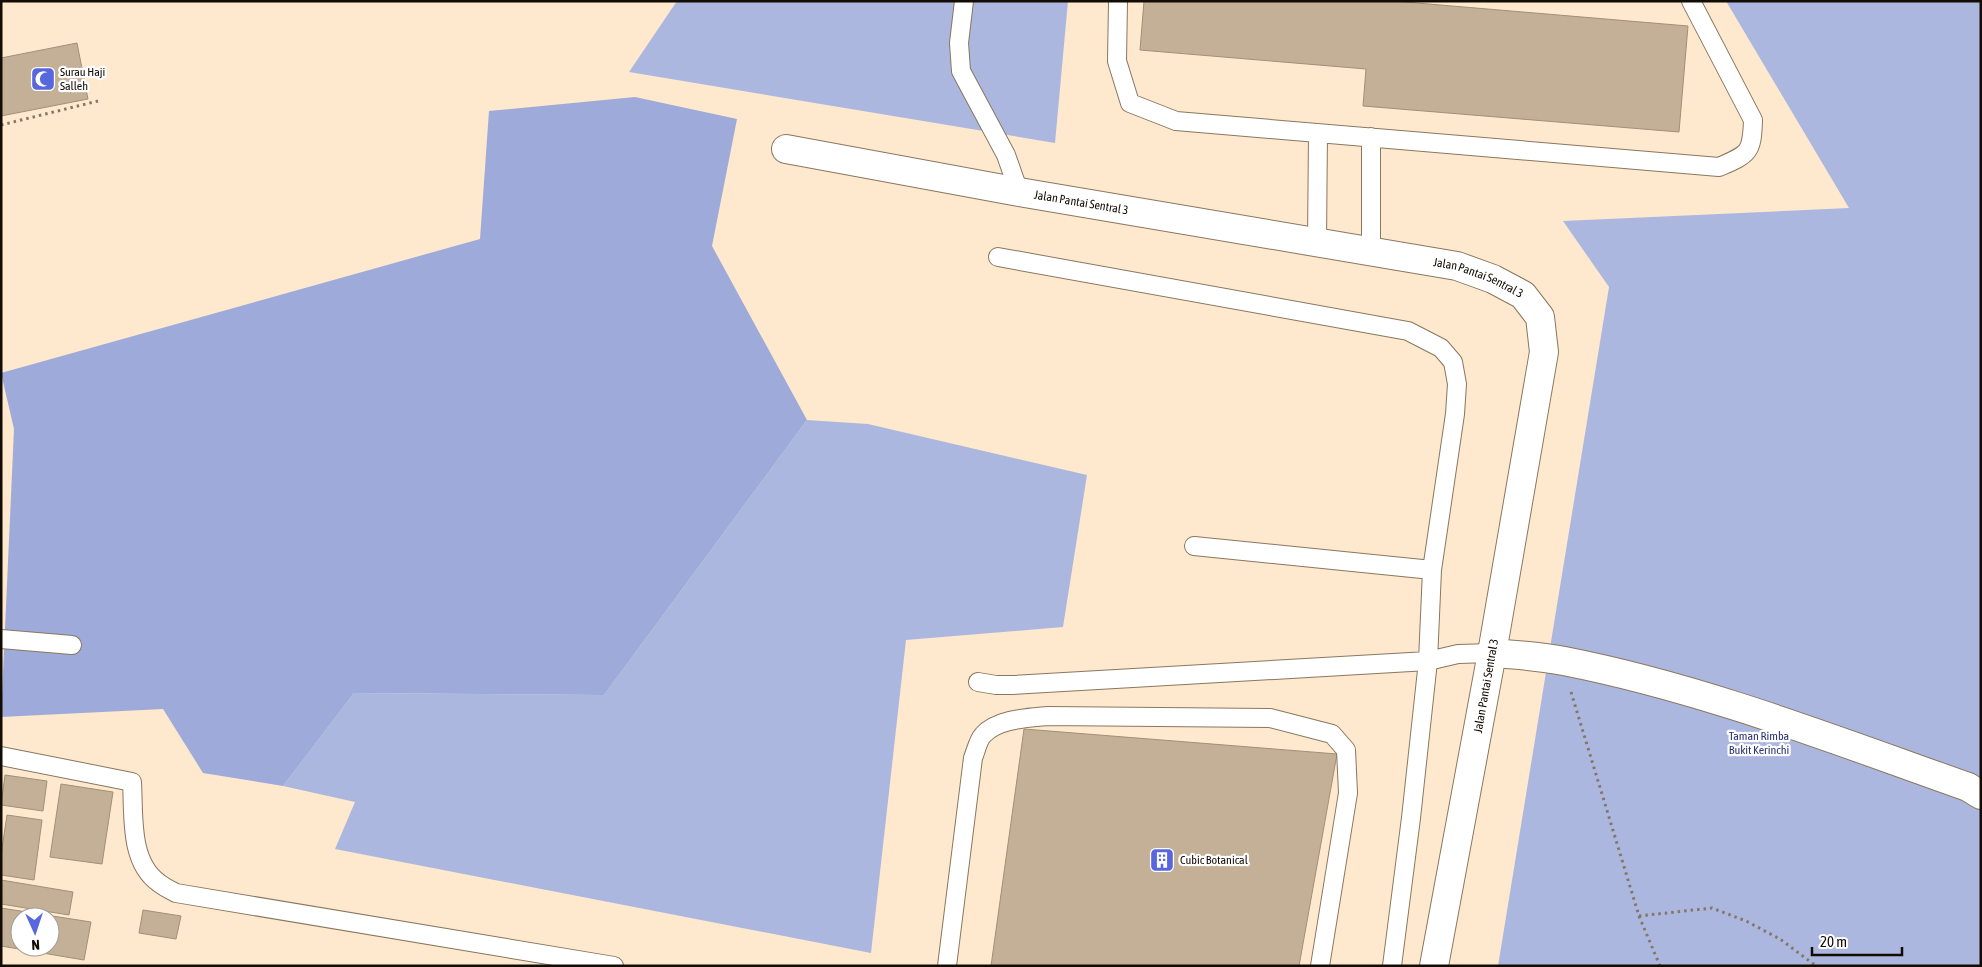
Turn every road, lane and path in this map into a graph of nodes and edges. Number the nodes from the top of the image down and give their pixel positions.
1 (964, 1) edge
2 (1118, 1) edge
3 (1691, 1) edge
4 (98, 102) dead end
5 (1, 125) edge
6 (1318, 133) junction
7 (1371, 137) junction
8 (786, 149) dead end
9 (1019, 192) junction
10 (1317, 242) junction
11 (1371, 251) junction
12 (998, 257) dead end
13 (1194, 546) dead end
14 (1432, 570) junction
15 (1, 639) edge
16 (72, 645) dead end
17 (1492, 653) junction
18 (1562, 660) junction
19 (1428, 661) junction
20 (978, 682) dead end
21 (1, 756) edge
22 (1981, 795) edge
23 (1640, 916) junction
24 (614, 966) edge
25 (947, 966) edge
26 (1320, 966) edge
27 (1392, 966) edge
28 (1434, 966) edge
29 (1660, 966) edge
30 (1816, 966) edge

1 - 9 lane
2 - 6 lane
3 - 7 lane
4 - 5 path
6 - 7 lane
6 - 10 lane
7 - 11 lane
8 - 9 street, Jalan Pantai Sentral 3
9 - 10 street, Jalan Pantai Sentral 3
10 - 11 street, Jalan Pantai Sentral 3
11 - 17 street, Jalan Pantai Sentral 3
12 - 14 lane
13 - 14 lane
14 - 19 lane
15 - 16 lane
17 - 18 street
17 - 19 lane
17 - 28 street, Jalan Pantai Sentral 3
18 - 22 street
18 - 23 path
19 - 20 lane
19 - 27 lane
21 - 24 lane
23 - 29 path
23 - 30 path
25 - 26 lane

